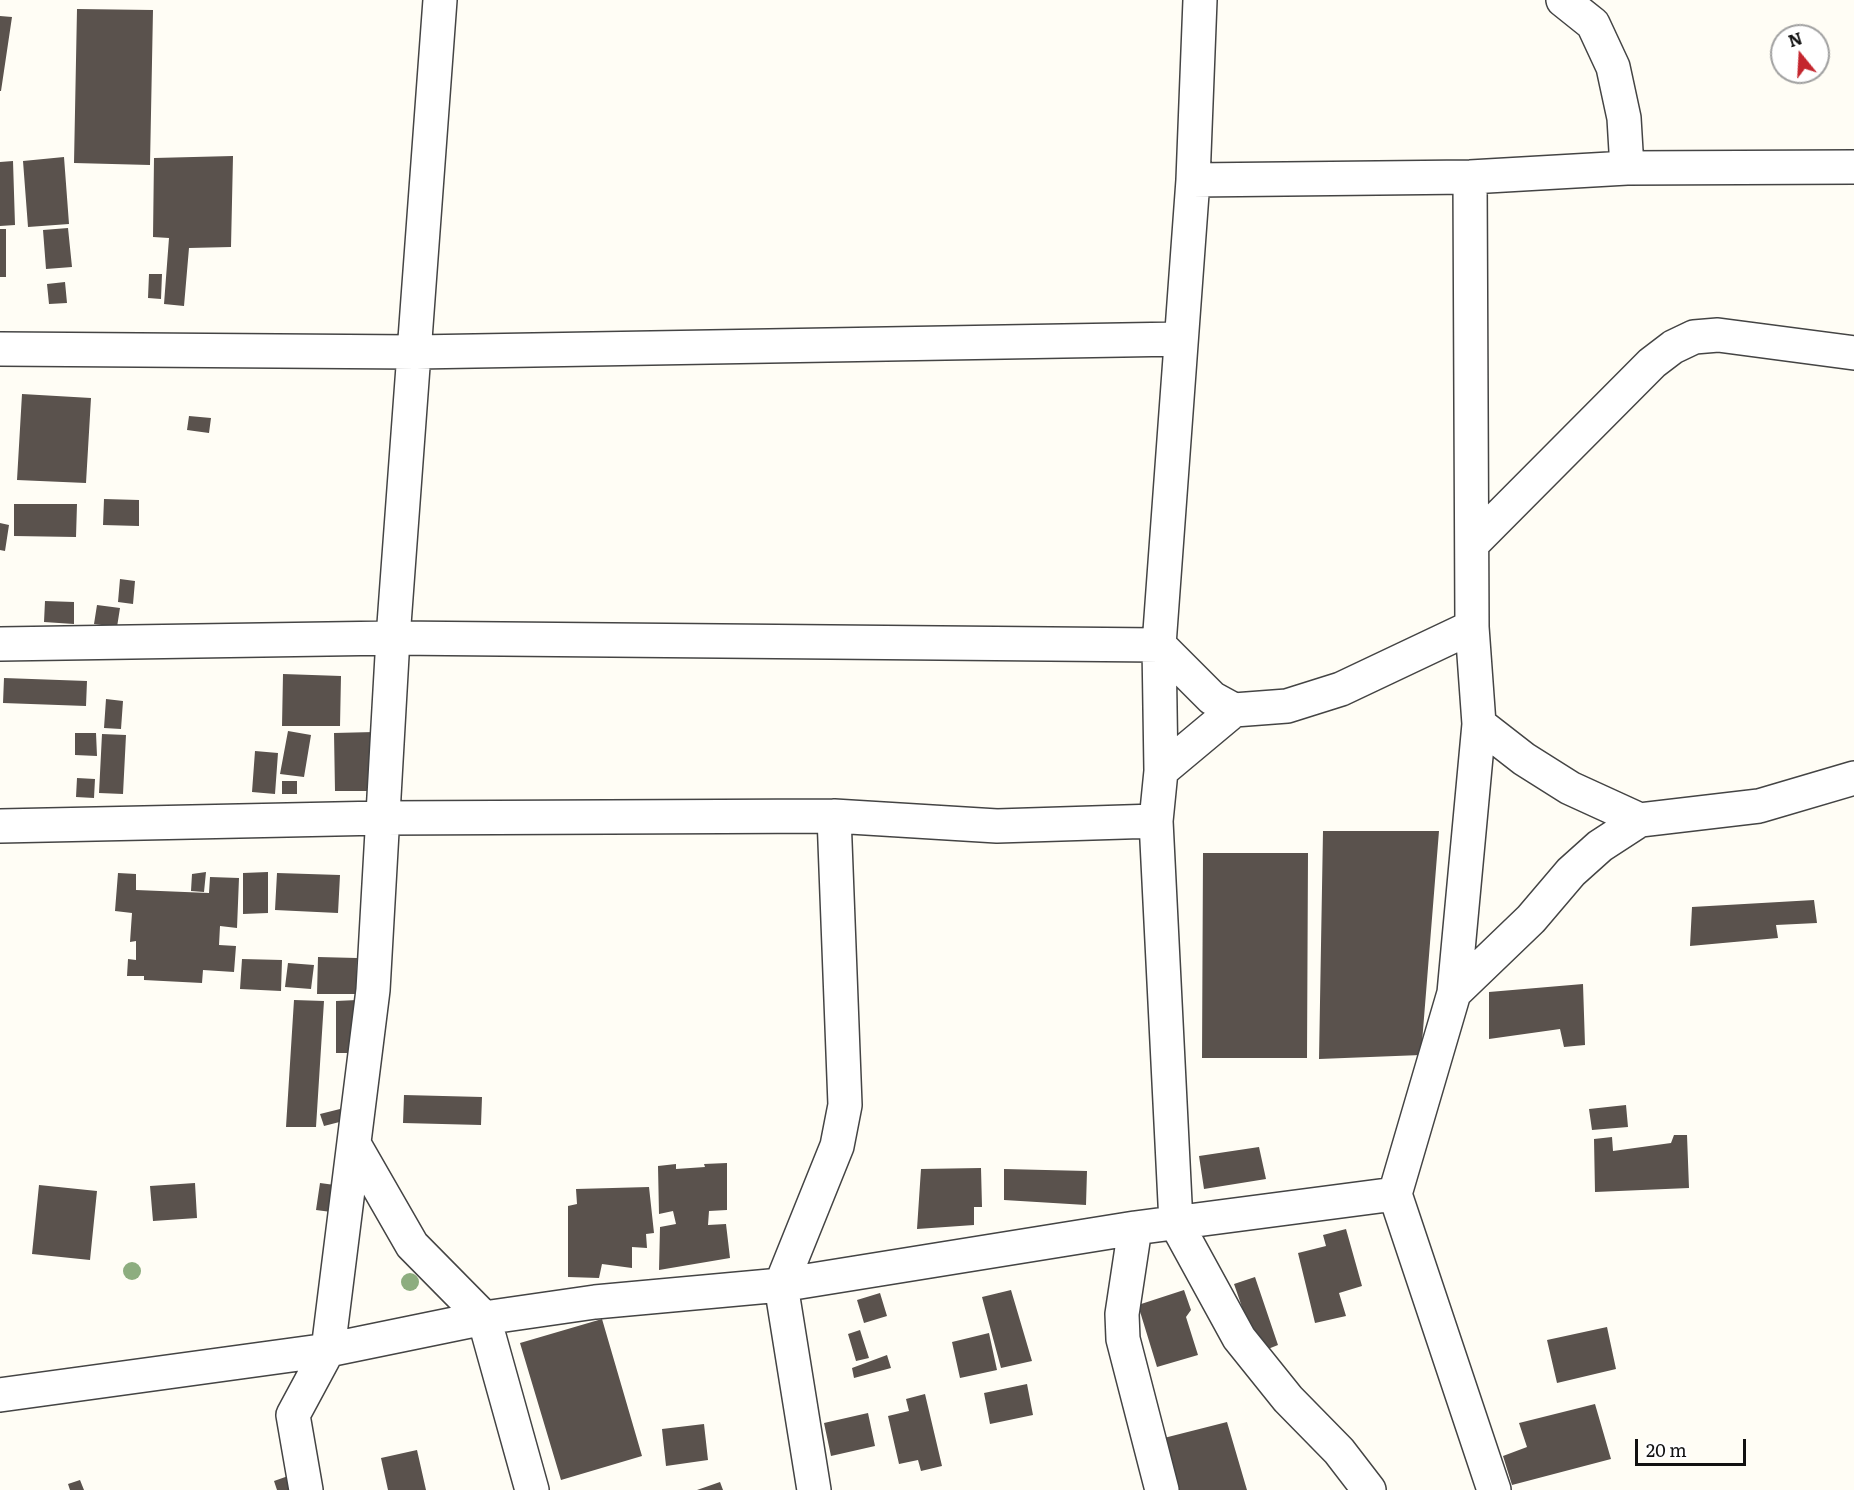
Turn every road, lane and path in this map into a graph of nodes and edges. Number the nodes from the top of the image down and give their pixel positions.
1 (440, 0) edge
2 (1200, 0) edge
3 (1563, 0) edge
4 (1854, 167) edge
5 (1627, 168) junction
6 (1470, 177) junction
7 (1193, 180) junction
8 (1180, 339) junction
9 (0, 349) edge
10 (416, 352) junction
11 (1854, 353) edge
12 (1473, 543) junction
13 (1472, 627) junction
14 (393, 638) junction
15 (0, 644) edge
16 (1159, 645) junction
17 (1234, 710) junction
18 (1479, 724) junction
19 (1161, 771) junction
20 (1854, 778) edge
21 (834, 816) junction
22 (383, 818) junction
23 (1640, 820) junction
24 (1156, 821) junction
25 (0, 826) edge
26 (1454, 993) junction
27 (354, 1144) junction
28 (1395, 1194) junction
29 (1176, 1223) junction
30 (1135, 1228) junction
31 (781, 1285) junction
32 (484, 1318) junction
33 (328, 1350) junction
34 (0, 1395) edge
35 (306, 1490) edge
36 (532, 1490) edge
37 (814, 1490) edge
38 (1162, 1490) edge
39 (1369, 1490) edge
40 (1494, 1490) edge

1 - 10 street
2 - 7 street
3 - 5 street
4 - 5 street
5 - 6 street
6 - 7 street
6 - 12 street
7 - 8 street
8 - 10 street
8 - 16 street
9 - 10 street
10 - 14 street
11 - 12 street
12 - 13 street
13 - 17 street
13 - 18 street
14 - 15 street
14 - 16 street
14 - 22 street
16 - 17 street
16 - 19 street
17 - 19 street
18 - 23 street
18 - 26 street
19 - 24 street
20 - 23 street
21 - 22 street
21 - 24 street
21 - 31 street
22 - 25 street
22 - 27 street
23 - 26 street
24 - 29 street
26 - 28 street
27 - 32 street
27 - 33 street
28 - 29 street
28 - 40 street
29 - 30 street
29 - 39 street
30 - 31 street
30 - 38 street
31 - 32 street
31 - 37 street
32 - 33 street
32 - 36 street
33 - 34 street
33 - 35 street

